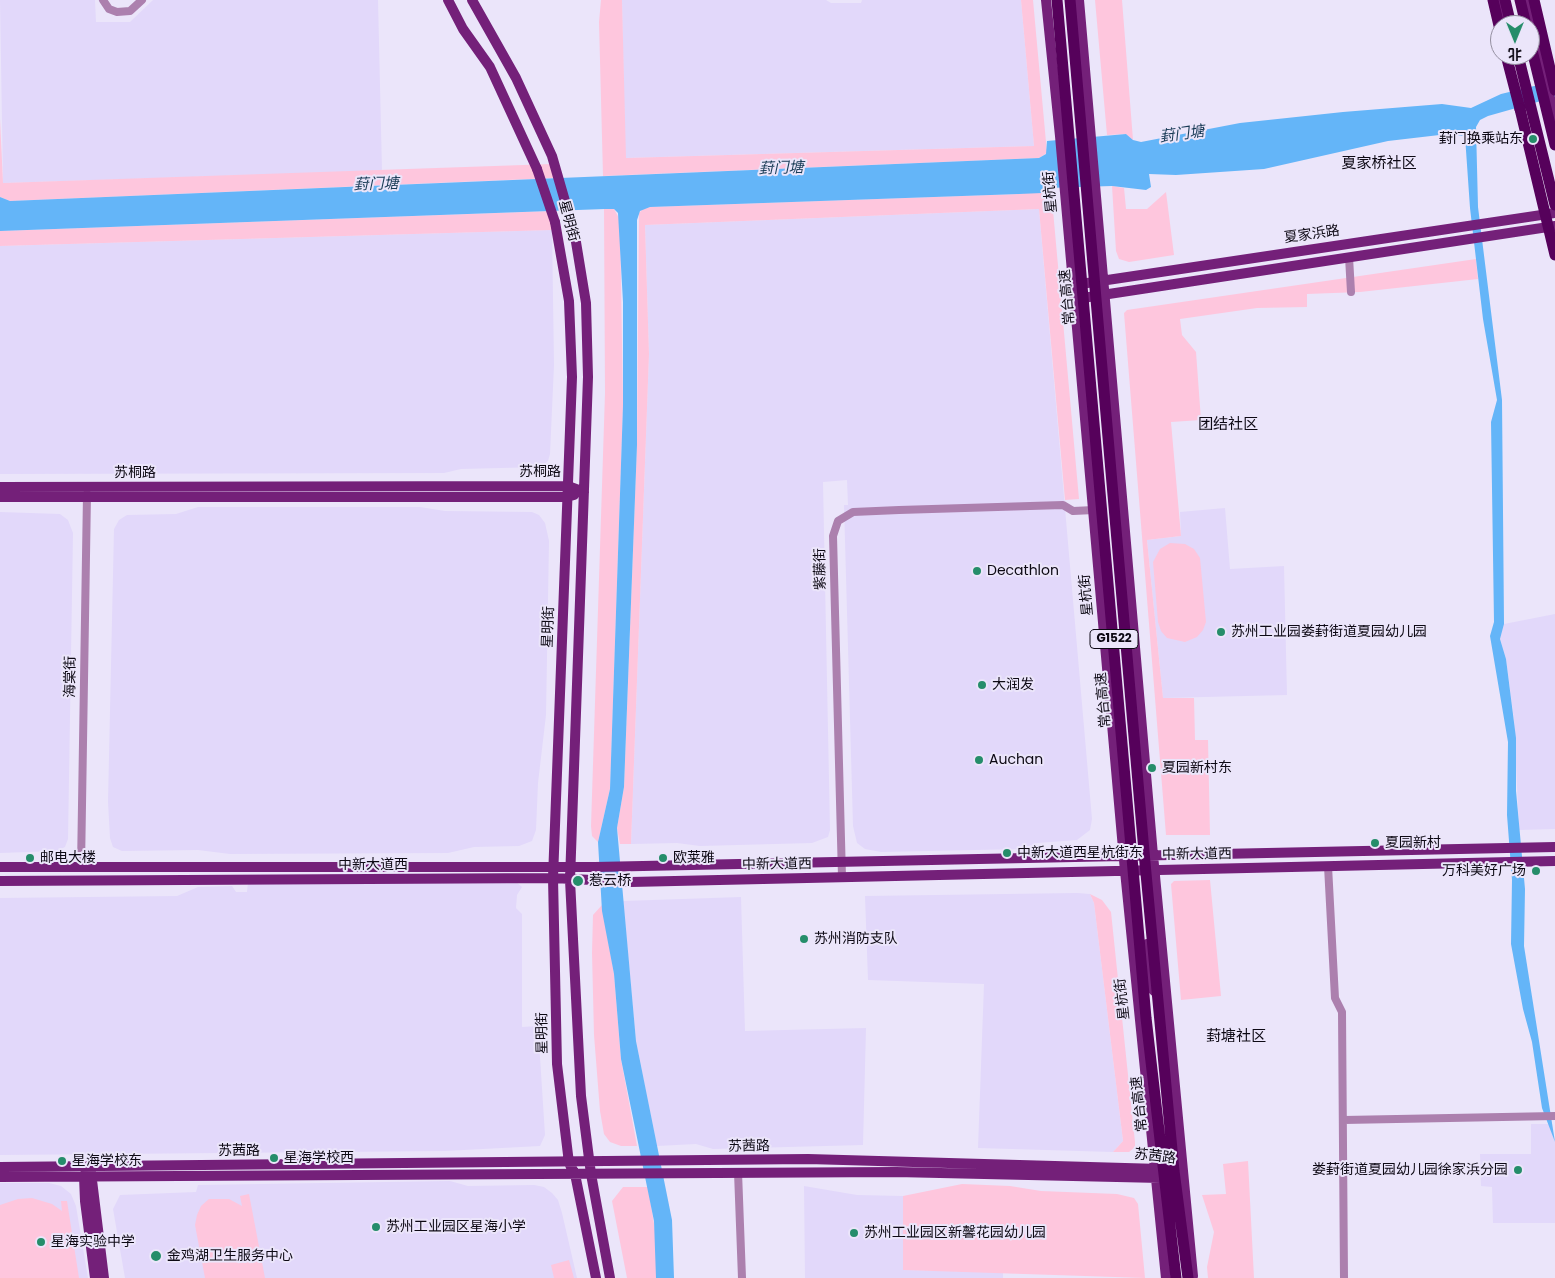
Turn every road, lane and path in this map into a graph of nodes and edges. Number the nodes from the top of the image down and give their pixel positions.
1 (103, 0) edge
2 (142, 0) edge
3 (448, 0) edge
4 (472, 0) edge
5 (1046, 0) edge
6 (1057, 0) edge
7 (1070, 0) edge
8 (1078, 0) edge
9 (1493, 0) edge
10 (1499, 0) edge
11 (1505, 0) edge
12 (1520, 0) edge
13 (1526, 0) edge
14 (1534, 0) edge
15 (1496, 15) edge
16 (1503, 15) edge
17 (1509, 15) edge
18 (1524, 15) edge
19 (1508, 65) edge
20 (1515, 65) edge
21 (1520, 65) edge
22 (1536, 65) edge
23 (1555, 90) edge
24 (1555, 119) edge
25 (1555, 145) edge
26 (1554, 210) edge
27 (1555, 228) edge
28 (1267, 256) junction
29 (1555, 256) edge
30 (1349, 257) junction
31 (1270, 270) junction
32 (1102, 280) junction
33 (1074, 285) junction
34 (1351, 292) dead end
35 (1104, 295) junction
36 (1075, 299) junction
37 (568, 486) junction
38 (0, 487) edge
39 (87, 492) junction
40 (584, 492) junction
41 (0, 497) edge
42 (567, 497) junction
43 (1094, 510) junction
44 (1114, 740) junction
45 (1555, 847) edge
46 (1495, 848) junction
47 (1153, 855) junction
48 (1124, 856) junction
49 (1139, 856) junction
50 (1555, 861) edge
51 (842, 862) junction
52 (1495, 862) junction
53 (1328, 866) junction
54 (0, 867) edge
55 (81, 867) junction
56 (571, 867) junction
57 (1140, 870) junction
58 (1154, 870) junction
59 (1125, 871) junction
60 (553, 873) junction
61 (842, 877) junction
62 (570, 880) junction
63 (0, 881) edge
64 (1167, 1003) junction
65 (1551, 1116) edge
66 (1344, 1120) junction
67 (589, 1162) junction
68 (568, 1163) junction
69 (88, 1166) junction
70 (0, 1167) edge
71 (634, 1167) junction
72 (671, 1167) junction
73 (1154, 1167) junction
74 (738, 1172) junction
75 (575, 1174) junction
76 (591, 1174) junction
77 (1183, 1174) junction
78 (89, 1176) junction
79 (0, 1177) edge
80 (1155, 1179) junction
81 (95, 1278) edge
82 (104, 1278) edge
83 (596, 1278) edge
84 (610, 1278) edge
85 (742, 1278) edge
86 (1166, 1278) edge
87 (1176, 1278) edge
88 (1188, 1278) edge
89 (1193, 1278) edge
90 (1344, 1278) edge

1 - 2 street
3 - 37 main road, 星明街, bridge
4 - 40 main road, 星明街
5 - 33 main road, 星杭街
6 - 87 highway, 常台高速 / G1522, bridge
7 - 88 highway, 常台高速 / G1522, bridge
8 - 32 main road
9 - 15 highway
10 - 16 main road
11 - 17 highway
12 - 18 highway
13 - 24 main road
14 - 23 highway
19 - 29 highway, bridge
20 - 26 main road
21 - 26 highway
22 - 25 highway
26 - 27 main road
26 - 28 main road, 夏家浜路
27 - 30 main road, 夏家浜路
28 - 31 main road
28 - 32 main road, 夏家浜路
30 - 31 main road, 夏家浜路
30 - 34 street
31 - 35 main road, 夏家浜路
32 - 33 main road, 夏家浜路
32 - 35 main road
33 - 36 main road, 星杭街
35 - 36 main road, 夏家浜路
35 - 47 main road
36 - 43 main road, 星杭街
37 - 39 main road, 苏桐路
37 - 40 main road, 苏桐路
37 - 42 main road, 星明街
38 - 39 main road, 苏桐路
39 - 41 main road, 苏桐路
39 - 42 main road, 苏桐路
39 - 55 street, 海棠街
40 - 42 main road, 苏桐路
40 - 56 main road, 星明街
42 - 60 main road, 星明街
43 - 44 main road, 星杭街
43 - 51 street, 紫藤街
44 - 48 main road, 星杭街
44 - 49 main road
45 - 46 main road, 中新大道西
46 - 47 main road, 中新大道西
46 - 52 main road
47 - 49 main road, 中新大道西
47 - 58 main road
48 - 49 main road, 中新大道西
48 - 51 main road, 中新大道西
48 - 57 main road
48 - 59 main road, 星杭街
49 - 58 main road
50 - 52 main road, 中新大道西
51 - 56 main road, 中新大道西
51 - 61 street, 紫藤街
52 - 53 main road, 中新大道西
53 - 58 main road, 中新大道西
53 - 66 street
54 - 55 main road, 中新大道西
55 - 60 main road, 中新大道西
56 - 60 main road, 中新大道西
56 - 62 main road, 星明街
57 - 58 main road, 中新大道西
57 - 59 main road, 中新大道西
57 - 64 main road
58 - 64 main road
59 - 61 main road, 中新大道西
59 - 73 main road, 星杭街
60 - 62 main road, 中新大道西
60 - 63 main road, 中新大道西
60 - 68 main road, 星明街
61 - 62 main road, 中新大道西
62 - 67 main road, 星明街
64 - 77 main road
65 - 66 street
66 - 90 street
67 - 68 main road, 苏茜路
67 - 71 main road, 苏茜路
67 - 76 main road, 星明街
68 - 69 main road, 苏茜路
68 - 75 main road, 星明街
69 - 70 main road, 苏茜路
69 - 78 main road
71 - 72 main road, 苏茜路
71 - 76 main road, 苏茜路
72 - 73 main road, 苏茜路
72 - 74 main road, 苏茜路
73 - 77 main road, 苏茜路
73 - 80 main road, 星杭街
74 - 80 main road, 苏茜路
74 - 85 street
75 - 76 main road, 苏茜路
75 - 78 main road, 苏茜路
75 - 83 main road, 星明街
76 - 84 main road, 星明街
77 - 80 main road, 苏茜路
77 - 89 main road
78 - 79 main road, 苏茜路
78 - 81 main road
78 - 82 main road
80 - 86 main road, 星杭街

